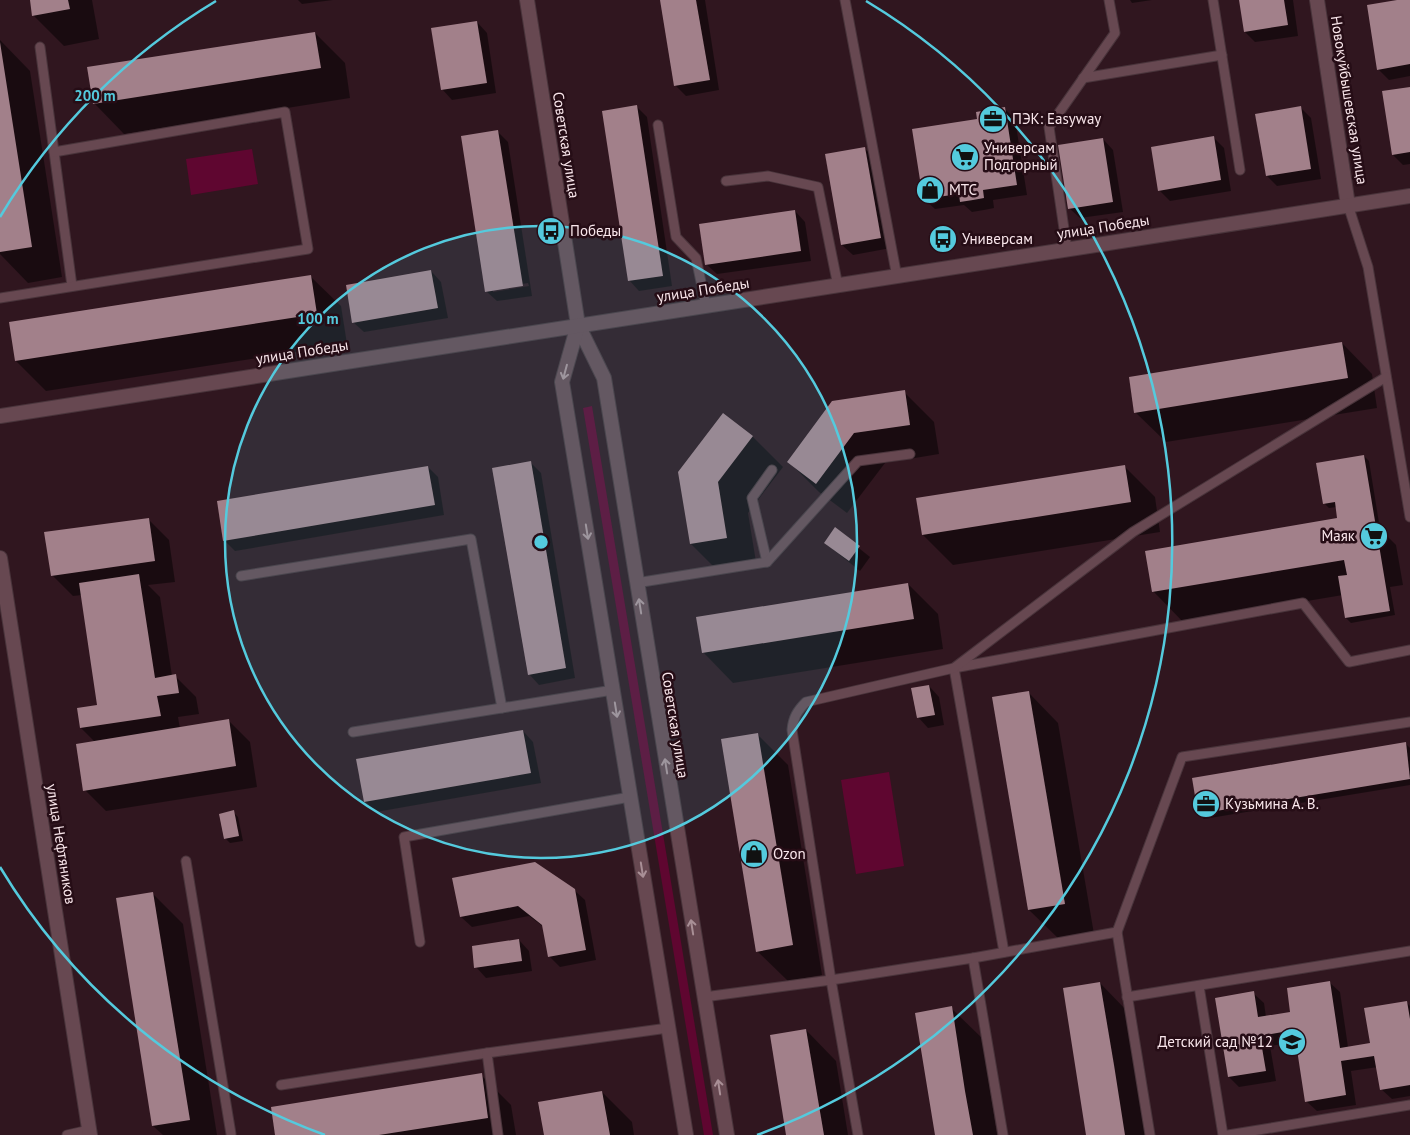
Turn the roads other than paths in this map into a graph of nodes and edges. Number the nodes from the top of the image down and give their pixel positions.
1 (527, 0) edge
2 (845, 0) edge
3 (1109, 0) edge
4 (1213, 0) edge
5 (1317, 0) edge
6 (40, 47) dead end
7 (1222, 55) junction
8 (1083, 78) junction
9 (658, 125) dead end
10 (54, 152) junction
11 (1240, 170) dead end
12 (726, 181) dead end
13 (1410, 196) edge
14 (1348, 205) junction
15 (1067, 250) junction
16 (897, 276) junction
17 (72, 286) junction
18 (838, 286) junction
19 (0, 298) edge
20 (706, 306) junction
21 (578, 325) junction
22 (1386, 377) junction
23 (0, 416) edge
24 (910, 454) dead end
25 (772, 470) dead end
26 (1410, 518) edge
27 (0, 558) edge
28 (767, 562) junction
29 (241, 576) dead end
30 (636, 583) junction
31 (1410, 650) edge
32 (954, 668) junction
33 (613, 690) junction
34 (502, 708) junction
35 (1410, 722) edge
36 (353, 732) dead end
37 (630, 797) junction
38 (186, 860) dead end
39 (1117, 932) junction
40 (420, 942) dead end
41 (1410, 951) edge
42 (1004, 952) junction
43 (973, 958) junction
44 (832, 980) junction
45 (1199, 986) junction
46 (704, 997) junction
47 (1127, 997) junction
48 (668, 1028) junction
49 (487, 1053) junction
50 (281, 1086) dead end
51 (1410, 1105) edge
52 (90, 1133) edge
53 (67, 1135) edge
54 (230, 1135) edge
55 (498, 1135) edge
56 (686, 1135) edge
57 (727, 1135) edge
58 (858, 1135) edge
59 (1003, 1135) edge
60 (1150, 1135) edge
61 (1223, 1135) edge
62 (1228, 1135) edge

1 - 21 street, Советская улица
2 - 16 lane
3 - 8 lane
4 - 7 lane
5 - 14 street, Новокуйбышевская улица
6 - 10 lane
7 - 8 lane
7 - 11 lane
8 - 15 lane
9 - 20 lane
10 - 17 lane
10 - 17 lane
12 - 18 lane
13 - 14 street, улица Победы
14 - 15 street, улица Победы
14 - 22 lane
15 - 16 street, улица Победы
16 - 18 street, улица Победы
17 - 19 lane
18 - 20 street, улица Победы
20 - 21 street, улица Победы
21 - 23 street, улица Победы
21 - 30 street, Советская улица
21 -> 33 street, Советская улица
22 - 26 lane
22 - 32 lane
24 - 28 lane
25 - 28 lane
27 - 52 street, улица Нефтяников
28 - 30 lane
29 - 34 lane
46 -> 30 street, Советская улица
31 - 32 lane
32 - 42 lane
32 - 44 lane
33 - 34 lane
33 -> 37 street, Советская улица
34 - 36 lane
35 - 39 lane
37 - 40 lane
37 -> 48 street, Советская улица
38 - 54 lane
39 - 42 lane
39 - 47 lane
41 - 45 lane
42 - 43 lane
43 - 44 lane
43 - 59 lane
44 - 46 lane
44 - 58 lane
45 - 47 lane
45 - 61 lane
57 -> 46 street, Советская улица
47 - 60 lane
48 - 49 lane
48 - 56 street, Советская улица
49 - 50 lane
49 - 55 lane
51 - 62 lane
52 - 53 lane

